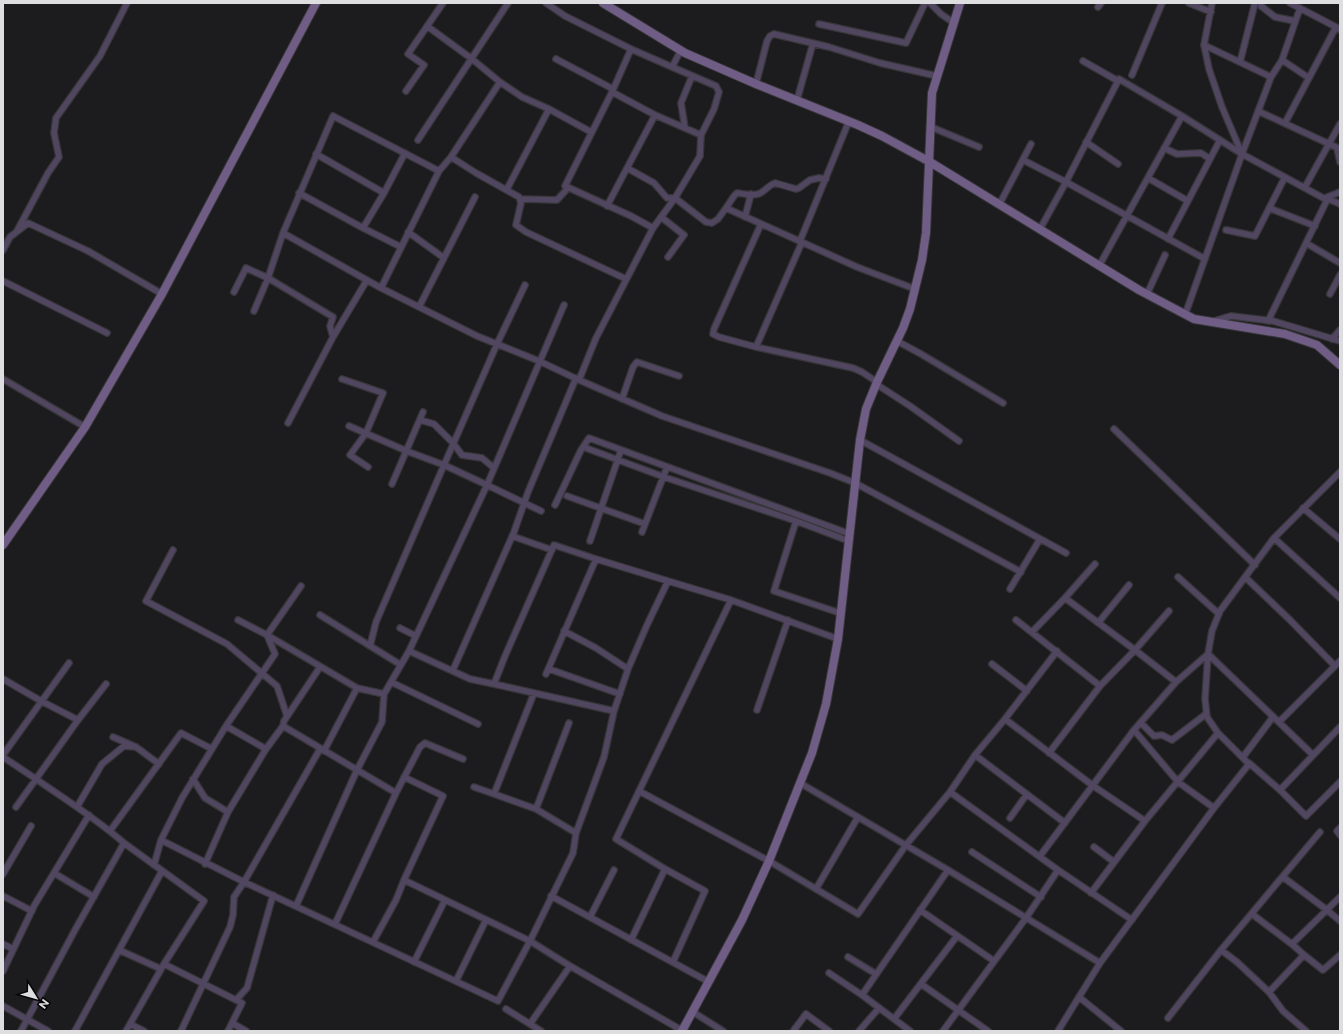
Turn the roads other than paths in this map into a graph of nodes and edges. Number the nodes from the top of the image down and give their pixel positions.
1 (127, 3) edge
2 (316, 3) edge
3 (443, 3) edge
4 (508, 3) edge
5 (546, 3) edge
6 (603, 3) edge
7 (925, 3) edge
8 (930, 3) edge
9 (960, 3) edge
10 (1162, 3) edge
11 (1189, 3) edge
12 (1212, 3) edge
13 (1255, 3) edge
14 (1262, 3) edge
15 (1290, 3) edge
16 (1300, 8) junction
17 (1211, 12) junction
18 (1295, 20) junction
19 (954, 23) junction
20 (819, 24) dead end
21 (427, 26) junction
22 (1338, 29) edge
23 (813, 43) junction
24 (1204, 45) junction
25 (631, 49) junction
26 (681, 50) junction
27 (472, 59) junction
28 (556, 59) dead end
29 (1282, 60) junction
30 (1083, 61) dead end
31 (1240, 62) junction
32 (672, 67) junction
33 (1132, 75) dead end
34 (692, 76) junction
35 (937, 76) junction
36 (1272, 77) junction
37 (1309, 78) junction
38 (500, 82) junction
39 (1118, 82) junction
40 (756, 84) junction
41 (613, 90) junction
42 (406, 91) dead end
43 (797, 100) junction
44 (549, 109) junction
45 (1258, 111) junction
46 (655, 115) junction
47 (1182, 116) junction
48 (849, 121) junction
49 (1285, 123) junction
50 (1340, 124) edge
51 (931, 127) junction
52 (684, 128) junction
53 (592, 132) junction
54 (700, 135) junction
55 (418, 140) dead end
56 (1220, 140) junction
57 (1086, 142) junction
58 (1031, 144) dead end
59 (1329, 144) junction
60 (979, 147) dead end
61 (1164, 148) junction
62 (1338, 149) edge
63 (316, 154) junction
64 (405, 154) junction
65 (1242, 154) junction
66 (451, 157) junction
67 (1210, 159) junction
68 (1023, 160) junction
69 (930, 162) junction
70 (1340, 162) edge
71 (1118, 164) dead end
72 (627, 168) junction
73 (439, 170) junction
74 (1285, 177) junction
75 (1148, 178) junction
76 (826, 179) junction
77 (1066, 182) junction
78 (1305, 187) junction
79 (568, 188) junction
80 (507, 189) junction
81 (1340, 192) edge
82 (299, 193) junction
83 (384, 193) junction
84 (751, 194) junction
85 (475, 197) dead end
86 (675, 198) junction
87 (1325, 198) junction
88 (521, 199) junction
89 (1188, 201) junction
90 (999, 204) junction
91 (1340, 204) edge
92 (608, 206) junction
93 (726, 208) junction
94 (1269, 208) junction
95 (1127, 216) junction
96 (661, 217) junction
97 (745, 217) junction
98 (761, 224) junction
99 (1315, 226) junction
100 (363, 228) junction
101 (653, 228) junction
102 (1040, 230) junction
103 (1226, 230) dead end
104 (17, 232) junction
105 (408, 232) junction
106 (283, 233) junction
107 (1168, 239) junction
108 (801, 242) junction
109 (1306, 243) junction
110 (401, 247) junction
111 (3, 250) edge
112 (1165, 255) dead end
113 (668, 257) dead end
114 (444, 258) junction
115 (1205, 259) junction
116 (1340, 263) edge
117 (1099, 266) junction
118 (1340, 275) edge
119 (268, 278) junction
120 (626, 279) junction
121 (367, 280) junction
122 (3, 281) edge
123 (525, 285) dead end
124 (382, 288) junction
125 (915, 289) junction
126 (234, 292) dead end
127 (162, 294) junction
128 (1147, 294) junction
129 (1330, 294) dead end
130 (564, 305) dead end
131 (419, 307) junction
132 (254, 311) dead end
133 (1185, 314) junction
134 (1268, 321) junction
135 (1211, 322) junction
136 (1340, 330) edge
137 (107, 333) dead end
138 (334, 337) junction
139 (1332, 339) junction
140 (1340, 341) edge
141 (897, 342) junction
142 (497, 344) junction
143 (756, 347) junction
144 (539, 361) junction
145 (1340, 365) edge
146 (679, 376) dead end
147 (3, 379) edge
148 (342, 379) dead end
149 (578, 379) junction
150 (877, 383) junction
151 (622, 399) junction
152 (1003, 403) dead end
153 (423, 412) dead end
154 (420, 420) junction
155 (288, 423) dead end
156 (349, 426) dead end
157 (85, 427) junction
158 (1114, 429) dead end
159 (366, 433) junction
160 (860, 440) junction
161 (959, 441) dead end
162 (453, 443) junction
163 (586, 448) dead end
164 (621, 450) junction
165 (406, 451) junction
166 (618, 460) junction
167 (444, 465) junction
168 (368, 467) dead end
169 (667, 467) junction
170 (494, 468) junction
171 (1340, 472) edge
172 (664, 477) junction
173 (855, 482) junction
174 (392, 484) dead end
175 (488, 485) junction
176 (567, 496) dead end
177 (525, 503) junction
178 (555, 505) dead end
179 (1303, 508) junction
180 (602, 509) junction
181 (541, 511) dead end
182 (796, 521) junction
183 (645, 524) junction
184 (642, 532) dead end
185 (512, 536) junction
186 (849, 537) junction
187 (1274, 538) junction
188 (1040, 539) junction
189 (1340, 539) edge
190 (590, 541) dead end
191 (3, 545) edge
192 (173, 550) dead end
193 (552, 550) junction
194 (1066, 553) dead end
195 (596, 558) junction
196 (1095, 564) dead end
197 (1255, 565) junction
198 (1020, 572) junction
199 (1178, 577) dead end
200 (1246, 578) junction
201 (668, 581) junction
202 (1129, 585) dead end
203 (301, 586) dead end
204 (1010, 589) dead end
205 (1065, 598) junction
206 (1340, 598) edge
207 (731, 600) junction
208 (1169, 611) dead end
209 (840, 613) junction
210 (1219, 614) junction
211 (320, 615) dead end
212 (238, 620) dead end
213 (788, 620) junction
214 (1016, 620) dead end
215 (1098, 623) junction
216 (400, 628) dead end
217 (564, 631) junction
218 (1032, 632) junction
219 (267, 635) junction
220 (416, 636) junction
221 (838, 639) junction
222 (370, 646) junction
223 (1134, 650) junction
224 (409, 651) junction
225 (1057, 651) junction
226 (1208, 654) junction
227 (1340, 661) edge
228 (68, 663) dead end
229 (992, 664) dead end
230 (401, 665) junction
231 (1335, 666) junction
232 (320, 667) junction
233 (628, 669) junction
234 (453, 670) junction
235 (262, 674) junction
236 (3, 679) edge
237 (391, 682) junction
238 (1176, 682) junction
239 (106, 684) dead end
240 (494, 684) junction
241 (1100, 686) junction
242 (357, 688) junction
243 (1027, 691) junction
244 (534, 693) junction
245 (384, 694) junction
246 (620, 694) junction
247 (41, 701) junction
248 (757, 710) dead end
249 (614, 711) junction
250 (1206, 714) junction
251 (287, 716) junction
252 (1273, 717) junction
253 (1005, 719) junction
254 (78, 720) junction
255 (1279, 722) junction
256 (569, 723) dead end
257 (1141, 723) junction
258 (478, 724) dead end
259 (226, 726) junction
260 (283, 726) junction
261 (1340, 727) edge
262 (1134, 730) junction
263 (1218, 733) junction
264 (113, 737) dead end
265 (136, 747) junction
266 (212, 749) junction
267 (266, 749) junction
268 (322, 750) junction
269 (1049, 753) junction
270 (975, 755) junction
271 (1313, 755) junction
272 (3, 756) edge
273 (1243, 757) junction
274 (463, 759) dead end
275 (1249, 763) junction
276 (159, 764) junction
277 (357, 770) junction
278 (404, 777) junction
279 (193, 779) junction
280 (36, 780) junction
281 (1178, 782) junction
282 (1340, 782) edge
283 (800, 783) junction
284 (1092, 785) junction
285 (474, 787) dead end
286 (1280, 790) junction
287 (638, 791) junction
288 (950, 792) junction
289 (396, 793) junction
290 (494, 794) junction
291 (1027, 794) junction
292 (16, 807) dead end
293 (77, 807) junction
294 (1214, 808) junction
295 (536, 809) junction
296 (228, 812) junction
297 (89, 815) junction
298 (858, 817) junction
299 (1010, 818) dead end
300 (1144, 821) junction
301 (1065, 823) junction
302 (31, 826) dead end
303 (1340, 828) edge
304 (110, 831) junction
305 (1320, 832) dead end
306 (576, 833) junction
307 (1340, 835) edge
308 (161, 840) junction
309 (124, 843) junction
310 (906, 845) junction
311 (1094, 847) dead end
312 (972, 852) dead end
313 (1040, 856) junction
314 (769, 861) junction
315 (1114, 862) junction
316 (206, 864) junction
317 (154, 865) junction
318 (665, 869) junction
319 (614, 870) dead end
320 (948, 870) junction
321 (1058, 870) junction
322 (162, 871) junction
323 (54, 872) junction
324 (3, 874) edge
325 (1283, 877) junction
326 (404, 880) junction
327 (244, 882) junction
328 (816, 889) junction
329 (1091, 893) junction
330 (273, 895) junction
331 (3, 896) edge
332 (551, 896) junction
333 (1040, 896) junction
334 (94, 897) junction
335 (1340, 897) edge
336 (445, 900) junction
337 (296, 906) junction
338 (920, 910) junction
339 (1327, 910) junction
340 (32, 911) junction
341 (1252, 914) junction
342 (590, 917) junction
343 (1026, 918) junction
344 (486, 920) junction
345 (1132, 920) junction
346 (1340, 921) edge
347 (335, 924) junction
348 (957, 936) junction
349 (631, 940) junction
350 (530, 941) junction
351 (372, 942) junction
352 (3, 944) edge
353 (1293, 945) junction
354 (13, 950) junction
355 (119, 950) junction
356 (1221, 950) junction
357 (1304, 955) junction
358 (1340, 955) edge
359 (848, 957) dead end
360 (994, 961) junction
361 (414, 962) junction
362 (673, 962) junction
363 (1100, 963) junction
364 (163, 966) junction
365 (570, 966) junction
366 (3, 971) edge
367 (829, 972) dead end
368 (876, 974) junction
369 (456, 981) junction
370 (709, 982) junction
371 (204, 983) junction
372 (921, 984) junction
373 (1270, 992) junction
374 (862, 995) junction
375 (1079, 997) junction
376 (236, 1000) junction
377 (3, 1006) edge
378 (879, 1008) junction
379 (506, 1009) dead end
380 (958, 1010) junction
381 (693, 1012) junction
382 (1168, 1018) dead end
383 (27, 1019) junction
384 (894, 1019) junction
385 (232, 1023) junction
386 (130, 1024) junction
387 (530, 1024) junction
388 (794, 1030) edge
389 (1119, 1030) edge
390 (21, 1031) edge
391 (48, 1031) edge
392 (75, 1031) edge
393 (126, 1031) edge
394 (144, 1031) edge
395 (181, 1031) edge
396 (228, 1031) edge
397 (246, 1031) edge
398 (541, 1031) edge
399 (682, 1031) edge
400 (723, 1031) edge
401 (829, 1031) edge
402 (859, 1031) edge
403 (910, 1031) edge
404 (943, 1031) edge
405 (988, 1031) edge
406 (1058, 1031) edge
407 (1304, 1031) edge

1 - 104 street
2 - 127 street
3 - 21 street
4 - 27 street
5 - 25 street
6 - 26 street
7 - 20 street
8 - 19 street
9 - 19 street
10 - 33 street
11 - 17 street
12 - 17 street
13 - 31 street
14 - 18 street
15 - 16 street
16 - 18 street
16 - 22 street
17 - 24 street
18 - 29 street
19 - 35 street
21 - 27 street
21 - 42 street
22 - 37 street
23 - 35 street
23 - 40 street
23 - 43 street
24 - 31 street
24 - 65 street
25 - 32 street
25 - 41 street
26 - 32 street
26 - 40 street
27 - 38 street
27 - 55 street
28 - 41 street
29 - 36 street
29 - 37 street
30 - 39 street
31 - 36 street
32 - 34 street
34 - 52 street
34 - 54 street
35 - 51 street
36 - 45 street
37 - 49 street
38 - 44 street
38 - 66 street
39 - 47 street
39 - 57 street
40 - 43 street
41 - 46 street
41 - 53 street
43 - 48 street
44 - 53 street
44 - 80 street
45 - 49 street
45 - 65 street
46 - 52 street
46 - 72 street
47 - 56 street
47 - 61 street
48 - 69 street
48 - 76 street
49 - 59 street
50 - 59 street
51 - 60 street
51 - 69 street
52 - 54 street
53 - 79 street
54 - 86 street
56 - 65 street
56 - 67 street
57 - 71 street
57 - 77 street
58 - 68 street
59 - 62 street
59 - 78 street
61 - 67 street
61 - 75 street
62 - 70 street
63 - 64 street
63 - 82 street
63 - 83 street
64 - 73 street
64 - 83 street
65 - 74 street
65 - 115 street
66 - 73 street
66 - 80 street
67 - 89 street
68 - 77 street
68 - 90 street
69 - 90 street
69 - 125 street
72 - 86 street
72 - 92 street
73 - 105 street
74 - 78 street
74 - 94 street
75 - 89 street
75 - 95 street
76 - 84 street
76 - 108 street
77 - 95 street
77 - 102 street
78 - 87 street
79 - 88 street
79 - 92 street
80 - 88 street
81 - 87 street
82 - 100 street
82 - 106 street
83 - 100 street
84 - 93 street
84 - 97 street
85 - 114 street
86 - 93 street
86 - 96 street
87 - 91 street
87 - 99 street
88 - 120 street
89 - 107 street
90 - 102 street
92 - 101 street
93 - 97 street
94 - 99 street
94 - 103 street
95 - 107 street
95 - 117 street
96 - 101 street
96 - 113 street
97 - 98 street
98 - 108 street
98 - 143 street
99 - 109 street
100 - 110 street
101 - 120 street
102 - 117 street
104 - 111 street
104 - 127 street
105 - 110 street
105 - 114 street
106 - 119 street
106 - 121 street
107 - 115 street
108 - 125 street
108 - 143 street
109 - 116 street
109 - 134 street
110 - 124 street
112 - 128 street
114 - 131 street
115 - 133 street
117 - 128 street
118 - 129 street
119 - 126 street
119 - 132 street
119 - 138 street
120 - 149 street
121 - 124 street
121 - 138 street
122 - 137 street
123 - 142 street
124 - 131 street
125 - 141 street
127 - 157 street
128 - 133 street
130 - 144 street
131 - 142 street
133 - 135 street
134 - 135 street
134 - 139 street
135 - 145 street
136 - 139 street
138 - 155 street
139 - 140 street
141 - 150 street
141 - 152 street
142 - 144 street
142 - 162 street
143 - 150 street
144 - 149 street
144 - 170 street
146 - 151 street
147 - 157 street
148 - 159 street
149 - 151 street
149 - 177 street
150 - 160 street
150 - 161 street
151 - 173 street
153 - 154 street
154 - 162 street
154 - 165 street
156 - 159 street
157 - 191 street
158 - 197 street
159 - 165 street
159 - 168 street
160 - 173 street
160 - 188 street
162 - 167 street
162 - 170 street
163 - 166 street
164 - 166 street
164 - 169 street
164 - 178 street
165 - 167 street
165 - 174 street
166 - 172 street
166 - 180 street
167 - 175 street
167 - 222 street
169 - 172 street
169 - 186 street
170 - 175 street
171 - 179 street
172 - 182 street
172 - 183 street
173 - 186 street
173 - 198 street
175 - 177 street
175 - 220 street
176 - 180 street
177 - 181 street
177 - 185 street
179 - 187 street
179 - 189 street
180 - 183 street
180 - 190 street
182 - 186 street
182 - 209 street
183 - 184 street
185 - 193 street
185 - 234 street
186 - 209 street
187 - 197 street
187 - 206 street
188 - 194 street
188 - 198 street
192 - 235 street
193 - 195 street
193 - 240 street
195 - 201 street
195 - 217 street
196 - 205 street
197 - 200 street
198 - 204 street
199 - 210 street
200 - 210 street
200 - 231 street
201 - 207 street
201 - 233 street
202 - 215 street
203 - 219 street
205 - 215 street
205 - 218 street
207 - 213 street
207 - 287 street
208 - 223 street
209 - 221 street
210 - 226 street
211 - 222 street
212 - 219 street
213 - 221 street
213 - 248 street
214 - 218 street
215 - 223 street
216 - 220 street
217 - 233 street
217 - 246 street
218 - 225 street
219 - 232 street
219 - 235 street
220 - 224 street
221 - 283 street
222 - 230 street
223 - 238 street
223 - 241 street
224 - 230 street
224 - 234 street
225 - 241 street
225 - 243 street
226 - 238 street
226 - 250 street
226 - 252 street
227 - 231 street
228 - 247 street
229 - 243 street
230 - 237 street
231 - 255 street
232 - 242 street
232 - 251 street
233 - 246 street
234 - 240 street
235 - 251 street
235 - 259 street
236 - 247 street
237 - 245 street
237 - 258 street
238 - 257 street
239 - 254 street
240 - 244 street
241 - 269 street
242 - 245 street
242 - 268 street
243 - 253 street
244 - 249 street
244 - 290 street
245 - 277 street
246 - 249 street
247 - 254 street
247 - 272 street
249 - 306 street
250 - 257 street
250 - 263 street
251 - 260 street
252 - 255 street
252 - 273 street
253 - 269 street
253 - 270 street
254 - 280 street
255 - 271 street
256 - 295 street
257 - 262 street
259 - 266 street
259 - 267 street
260 - 267 street
260 - 268 street
261 - 271 street
262 - 281 street
262 - 284 street
263 - 273 street
263 - 281 street
264 - 265 street
265 - 276 street
265 - 293 street
266 - 276 street
266 - 279 street
267 - 296 street
268 - 277 street
268 - 327 street
269 - 284 street
270 - 288 street
270 - 291 street
271 - 286 street
272 - 280 street
273 - 275 street
274 - 278 street
275 - 286 street
275 - 294 street
276 - 304 street
277 - 289 street
277 - 337 street
278 - 289 street
278 - 326 street
279 - 296 street
279 - 308 street
280 - 292 street
280 - 293 street
281 - 294 street
281 - 300 street
282 - 286 street
283 - 298 street
283 - 314 street
284 - 300 street
284 - 301 street
285 - 290 street
287 - 314 street
287 - 318 street
288 - 310 street
288 - 313 street
289 - 347 street
290 - 295 street
291 - 299 street
291 - 301 street
293 - 297 street
294 - 345 street
295 - 306 street
296 - 316 street
297 - 304 street
297 - 323 street
298 - 310 street
298 - 328 street
300 - 315 street
301 - 313 street
302 - 324 street
303 - 307 street
304 - 309 street
305 - 325 street
306 - 332 street
308 - 316 street
308 - 317 street
309 - 317 street
309 - 334 street
310 - 320 street
310 - 328 street
311 - 315 street
312 - 333 street
313 - 321 street
314 - 328 street
314 - 370 street
315 - 329 street
316 - 327 street
317 - 322 street
318 - 349 street
318 - 362 street
319 - 342 street
320 - 338 street
320 - 343 street
321 - 329 street
321 - 333 street
322 - 355 street
322 - 364 street
323 - 334 street
323 - 340 street
325 - 339 street
325 - 341 street
326 - 336 street
326 - 351 street
327 - 330 street
327 - 371 street
329 - 345 street
330 - 337 street
330 - 376 street
331 - 340 street
332 - 342 street
332 - 350 street
333 - 343 street
334 - 383 street
335 - 339 street
336 - 344 street
336 - 361 street
337 - 347 street
338 - 348 street
338 - 368 street
339 - 346 street
339 - 353 street
340 - 354 street
341 - 353 street
341 - 356 street
342 - 349 street
343 - 360 street
343 - 363 street
344 - 350 street
344 - 369 street
345 - 363 street
347 - 351 street
348 - 360 street
348 - 372 street
349 - 362 street
350 - 365 street
350 - 369 street
351 - 361 street
352 - 354 street
353 - 357 street
354 - 366 street
355 - 364 street
355 - 392 street
356 - 373 street
356 - 382 street
357 - 358 street
357 - 373 street
359 - 368 street
360 - 380 street
361 - 369 street
362 - 370 street
363 - 375 street
364 - 371 street
364 - 386 street
365 - 387 street
365 - 399 street
367 - 374 street
368 - 374 street
370 - 381 street
371 - 376 street
371 - 395 street
372 - 380 street
372 - 384 street
373 - 407 street
374 - 378 street
375 - 389 street
375 - 406 street
376 - 385 street
377 - 383 street
378 - 384 street
378 - 402 street
379 - 387 street
380 - 404 street
380 - 405 street
381 - 399 street
381 - 400 street
383 - 390 street
383 - 391 street
384 - 403 street
385 - 396 street
385 - 397 street
386 - 393 street
386 - 394 street
387 - 398 street
388 - 401 street

